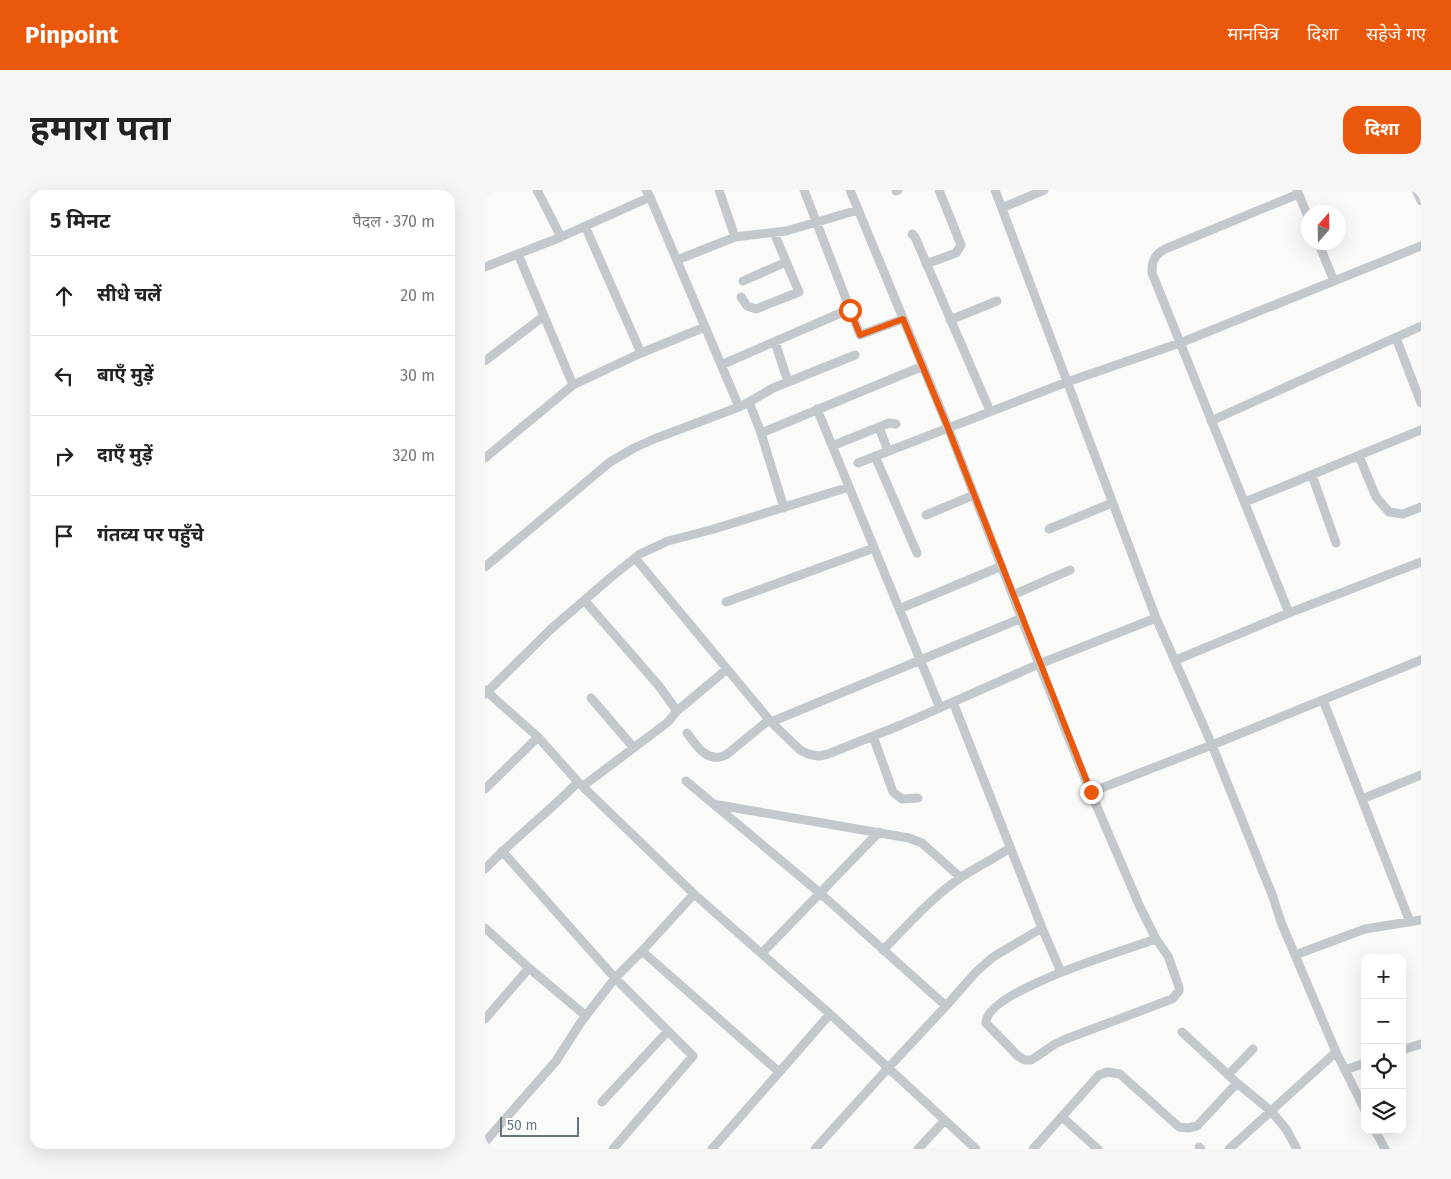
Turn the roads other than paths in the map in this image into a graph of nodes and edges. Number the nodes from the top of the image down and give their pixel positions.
1 (537, 190) edge
2 (719, 190) edge
3 (803, 190) edge
4 (850, 190) edge
5 (939, 190) edge
6 (995, 190) edge
7 (1044, 190) edge
8 (1416, 190) edge
9 (1297, 192) edge
10 (648, 194) edge
11 (1421, 202) edge
12 (1303, 205) edge
13 (1002, 208) junction
14 (858, 210) junction
15 (816, 222) junction
16 (585, 226) junction
17 (774, 233) junction
18 (912, 234) dead end
19 (561, 237) junction
20 (735, 237) junction
21 (1421, 246) edge
22 (1321, 250) edge
23 (518, 254) junction
24 (677, 260) junction
25 (786, 262) junction
26 (926, 264) junction
27 (485, 268) edge
28 (743, 281) dead end
29 (1334, 281) junction
30 (741, 297) dead end
31 (997, 301) dead end
32 (850, 310) junction
33 (544, 316) junction
34 (903, 319) junction
35 (950, 320) junction
36 (1421, 326) edge
37 (705, 327) junction
38 (1396, 338) junction
39 (775, 342) junction
40 (1180, 343) junction
41 (641, 353) junction
42 (855, 355) dead end
43 (485, 361) edge
44 (721, 365) junction
45 (923, 366) junction
46 (788, 382) junction
47 (1067, 382) junction
48 (573, 385) junction
49 (749, 402) junction
50 (1421, 403) edge
51 (739, 407) junction
52 (817, 410) junction
53 (990, 412) junction
54 (1211, 421) junction
55 (896, 424) dead end
56 (879, 427) junction
57 (948, 428) junction
58 (1421, 430) edge
59 (761, 433) junction
60 (832, 446) junction
61 (888, 451) junction
62 (875, 456) junction
63 (1359, 456) junction
64 (485, 458) edge
65 (858, 463) dead end
66 (1312, 475) junction
67 (849, 487) junction
68 (974, 495) junction
69 (1245, 502) junction
70 (1112, 503) junction
71 (1421, 507) edge
72 (784, 508) junction
73 (926, 515) dead end
74 (1049, 529) dead end
75 (1336, 543) dead end
76 (874, 548) junction
77 (917, 553) dead end
78 (635, 558) junction
79 (1421, 562) edge
80 (1002, 566) junction
81 (485, 567) edge
82 (1070, 570) dead end
83 (1013, 595) junction
84 (585, 601) junction
85 (726, 602) dead end
86 (899, 609) junction
87 (1289, 613) junction
88 (1022, 618) junction
89 (1155, 618) junction
90 (920, 660) junction
91 (1176, 660) junction
92 (1421, 660) edge
93 (1039, 664) junction
94 (727, 669) junction
95 (486, 692) edge
96 (591, 698) dead end
97 (1323, 700) junction
98 (953, 702) junction
99 (940, 708) junction
100 (677, 710) junction
101 (770, 721) junction
102 (687, 733) dead end
103 (873, 736) junction
104 (538, 737) junction
105 (1212, 745) junction
106 (634, 748) junction
107 (1421, 776) edge
108 (685, 782) dead end
109 (580, 784) junction
110 (485, 789) edge
111 (1091, 792) junction
112 (918, 798) dead end
113 (1362, 798) junction
114 (713, 804) junction
115 (879, 832) junction
116 (1010, 848) junction
117 (503, 852) junction
118 (485, 869) edge
119 (961, 877) junction
120 (820, 893) junction
121 (694, 894) junction
122 (1421, 920) edge
123 (1410, 922) junction
124 (485, 928) edge
125 (1042, 928) junction
126 (1156, 940) junction
127 (883, 950) junction
128 (642, 952) junction
129 (762, 954) junction
130 (1295, 955) junction
131 (529, 968) junction
132 (1061, 972) junction
133 (615, 978) junction
134 (946, 1006) junction
135 (830, 1014) junction
136 (586, 1016) junction
137 (485, 1019) edge
138 (668, 1031) junction
139 (1182, 1032) dead end
140 (1421, 1044) edge
141 (1253, 1049) dead end
142 (1406, 1049) edge
143 (1336, 1052) junction
144 (1361, 1064) edge
145 (889, 1067) junction
146 (1345, 1070) junction
147 (779, 1072) junction
148 (1228, 1075) junction
149 (1237, 1083) junction
150 (602, 1102) dead end
151 (1361, 1102) edge
152 (1271, 1111) junction
153 (1062, 1117) junction
154 (945, 1120) junction
155 (1377, 1134) edge
156 (485, 1142) edge
157 (613, 1149) edge
158 (712, 1149) edge
159 (815, 1149) edge
160 (918, 1149) edge
161 (976, 1149) edge
162 (1033, 1149) edge
163 (1098, 1149) edge
164 (1229, 1149) edge
165 (1297, 1149) edge
166 (1385, 1149) edge

1 - 19 street
2 - 20 street
3 - 15 street
4 - 14 street
5 - 26 street
6 - 13 street
7 - 13 street
8 - 11 street
9 - 12 street
9 - 40 street
10 - 16 street
10 - 24 street
13 - 47 street
14 - 15 street
14 - 34 street
15 - 17 street
15 - 32 street
16 - 19 street
16 - 41 street
17 - 20 street
17 - 25 street
18 - 26 street
19 - 23 street
20 - 24 street
21 - 29 street
22 - 29 street
23 - 27 street
23 - 33 street
24 - 37 street
25 - 28 street
25 - 30 street
26 - 35 street
29 - 40 street
31 - 35 street
32 - 34 street
32 - 39 street
33 - 43 street
33 - 48 street
34 - 45 street
35 - 53 street
36 - 38 street
37 - 41 street
37 - 44 street
38 - 50 street
38 - 54 street
39 - 44 street
39 - 46 street
40 - 47 street
40 - 54 street
41 - 48 street
42 - 46 street
44 - 51 street
45 - 52 street
45 - 57 street
46 - 49 street
47 - 53 street
47 - 70 street
48 - 64 street
49 - 51 street
49 - 59 street
51 - 81 street
52 - 59 street
52 - 60 street
53 - 57 street
54 - 69 street
55 - 56 street
56 - 60 street
56 - 61 street
57 - 61 street
57 - 68 street
58 - 63 street
59 - 72 street
60 - 67 street
61 - 62 street
62 - 65 street
62 - 77 street
63 - 66 street
63 - 71 street
66 - 69 street
66 - 75 street
67 - 72 street
67 - 76 street
68 - 73 street
68 - 80 street
69 - 87 street
70 - 74 street
70 - 89 street
72 - 78 street
76 - 85 street
76 - 86 street
78 - 84 street
78 - 94 street
79 - 87 street
80 - 83 street
80 - 86 street
82 - 83 street
83 - 88 street
84 - 95 street
84 - 100 street
86 - 90 street
87 - 91 street
88 - 90 street
88 - 93 street
89 - 91 street
89 - 93 street
90 - 99 street
90 - 101 street
91 - 105 street
92 - 97 street
93 - 98 street
93 - 111 street
94 - 100 street
94 - 101 street
95 - 104 street
96 - 106 street
97 - 105 street
97 - 113 street
98 - 99 street
98 - 116 street
99 - 103 street
100 - 106 street
101 - 102 street
101 - 103 street
103 - 112 street
104 - 109 street
104 - 110 street
105 - 111 street
105 - 130 street
106 - 109 street
107 - 113 street
108 - 114 street
109 - 117 street
109 - 121 street
111 - 126 street
113 - 123 street
114 - 115 street
114 - 120 street
115 - 119 street
115 - 120 street
116 - 119 street
116 - 125 street
117 - 118 street
117 - 133 street
119 - 127 street
120 - 127 street
120 - 129 street
121 - 128 street
121 - 129 street
122 - 123 street
123 - 130 street
124 - 131 street
125 - 132 street
125 - 134 street
126 - 132 street
126 - 132 street
127 - 134 street
128 - 133 street
128 - 147 street
129 - 135 street
130 - 143 street
131 - 136 street
131 - 137 street
133 - 136 street
133 - 138 street
134 - 145 street
135 - 145 street
135 - 147 street
136 - 156 street
138 - 150 street
138 - 157 street
139 - 148 street
140 - 142 street
141 - 148 street
143 - 146 street
143 - 152 street
144 - 146 street
145 - 154 street
145 - 159 street
146 - 151 street
147 - 158 street
148 - 149 street
149 - 152 street
149 - 153 street
152 - 164 street
152 - 165 street
153 - 162 street
153 - 163 street
154 - 160 street
154 - 161 street
155 - 166 street

